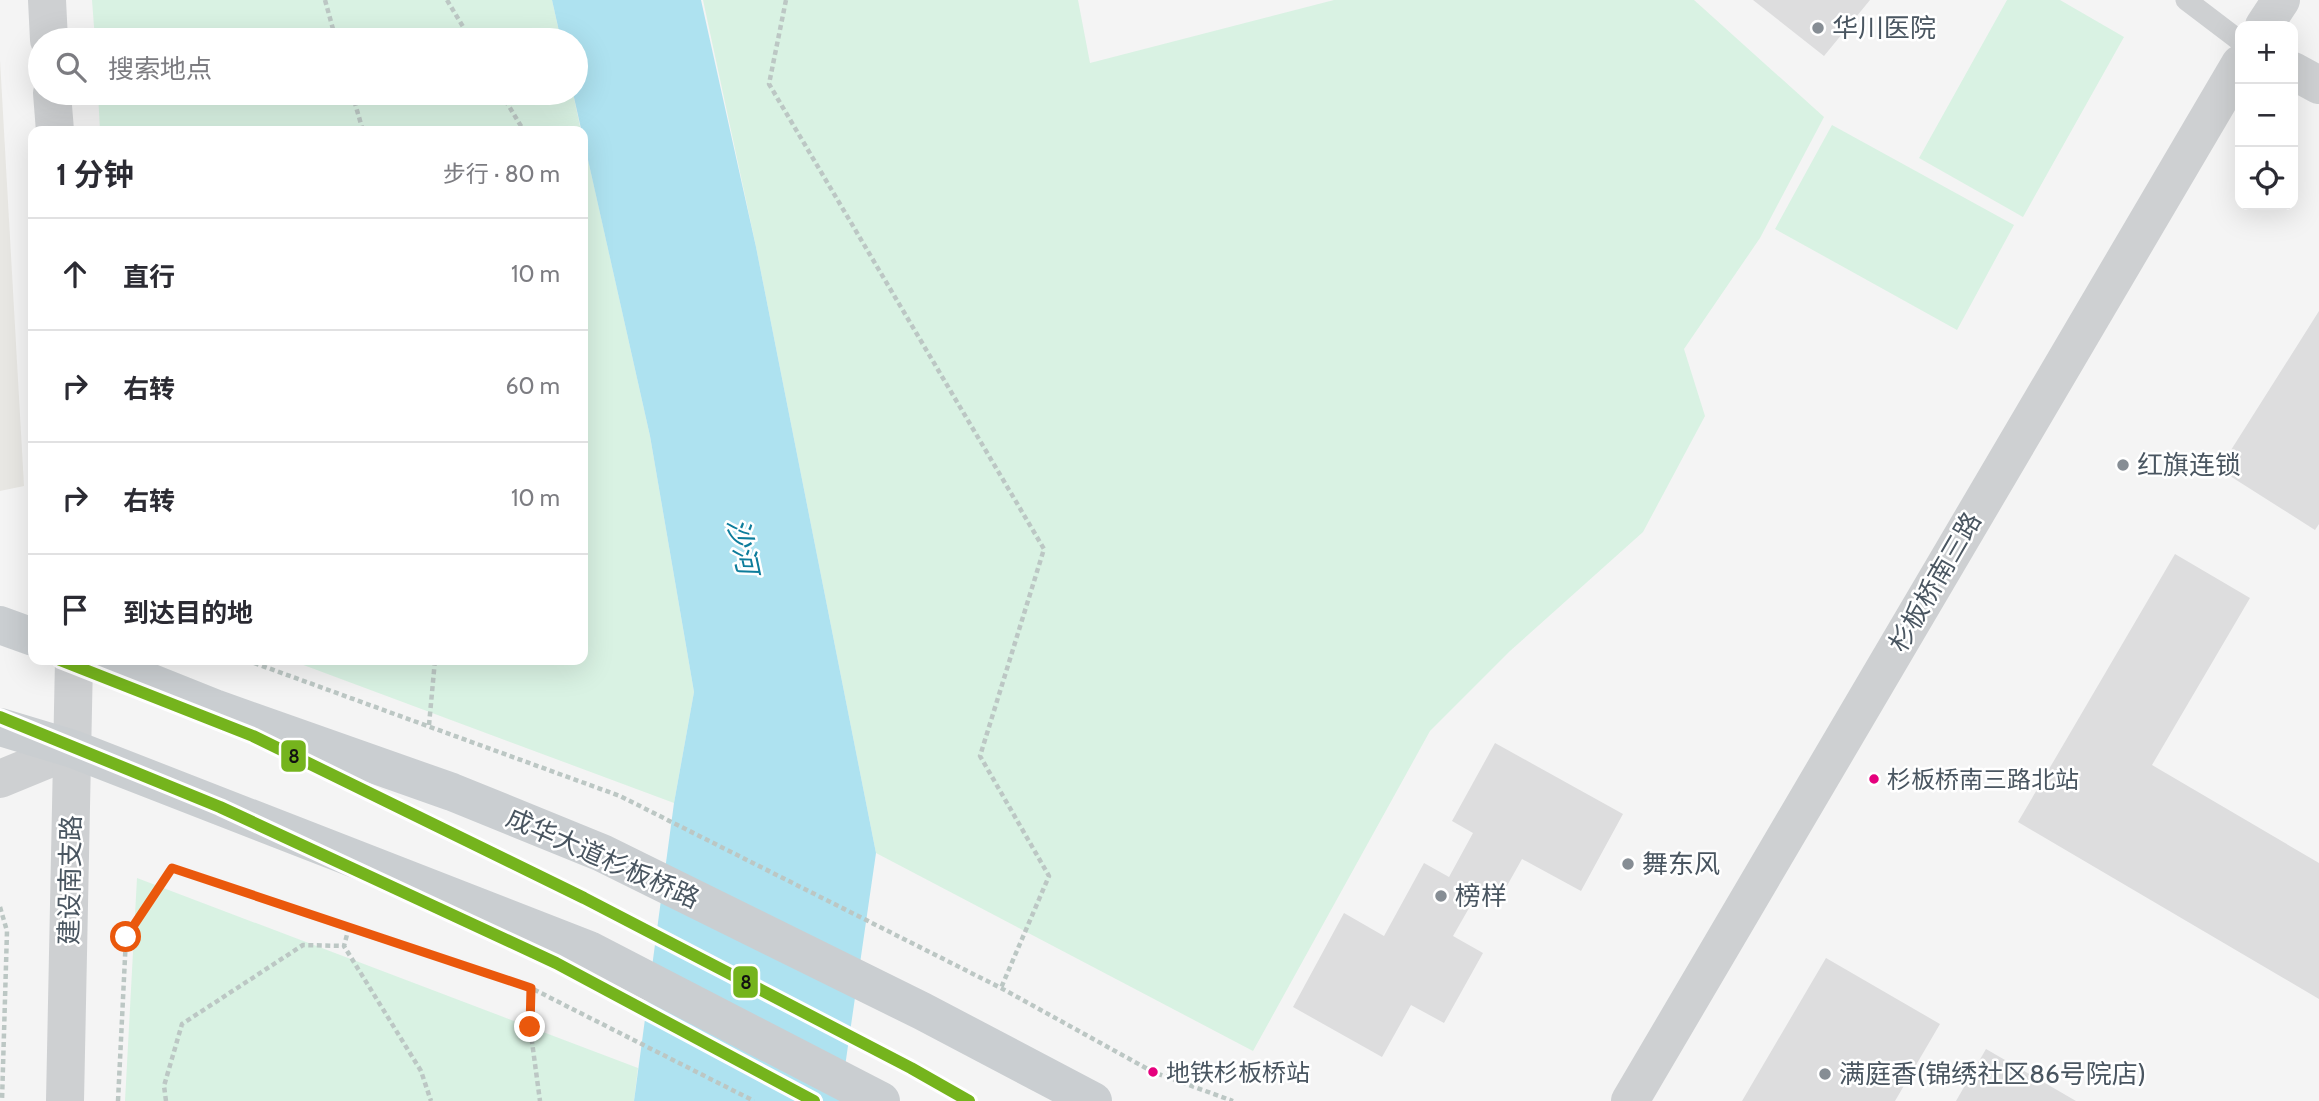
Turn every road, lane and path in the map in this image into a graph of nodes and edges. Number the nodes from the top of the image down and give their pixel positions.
1 (47, 0) edge
2 (325, 0) edge
3 (447, 0) edge
4 (786, 0) edge
5 (2186, 0) edge
6 (2281, 0) edge
7 (2267, 21) edge
8 (49, 28) edge
9 (333, 28) edge
10 (464, 28) edge
11 (2235, 37) edge
12 (2235, 72) edge
13 (2298, 74) edge
14 (2319, 85) edge
15 (53, 105) edge
16 (355, 105) edge
17 (508, 105) edge
18 (55, 126) edge
19 (362, 126) edge
20 (521, 126) edge
21 (0, 625) edge
22 (28, 635) edge
23 (74, 665) edge
24 (106, 665) edge
25 (260, 665) edge
26 (435, 665) edge
27 (429, 725) junction
28 (0, 727) edge
29 (73, 749) junction
30 (0, 779) edge
31 (0, 907) edge
32 (349, 928) junction
33 (344, 946) junction
34 (531, 988) junction
35 (1001, 988) junction
36 (2, 1101) edge
37 (65, 1101) edge
38 (118, 1101) edge
39 (166, 1101) edge
40 (431, 1101) edge
41 (540, 1101) edge
42 (754, 1101) edge
43 (881, 1101) edge
44 (1093, 1101) edge
45 (1233, 1101) edge
46 (1630, 1101) edge

1 - 8 street
2 - 9 path
3 - 10 path
4 - 35 path
5 - 11 lane
6 - 7 street
12 - 46 street, 杉板桥南三路
13 - 14 street
15 - 18 street
16 - 19 path
17 - 20 path
21 - 22 main road
23 - 29 street, 建设南支路
24 - 44 main road, 成华大道杉板桥路
25 - 27 path
26 - 27 path
27 - 35 path
28 - 29 main road
29 - 30 street
29 - 37 street, 建设南支路
29 - 43 main road
31 - 36 path
32 - 33 path
32 - 34 path
32 - 38 path
33 - 39 path
33 - 40 path
34 - 41 path
34 - 42 path
35 - 45 path

